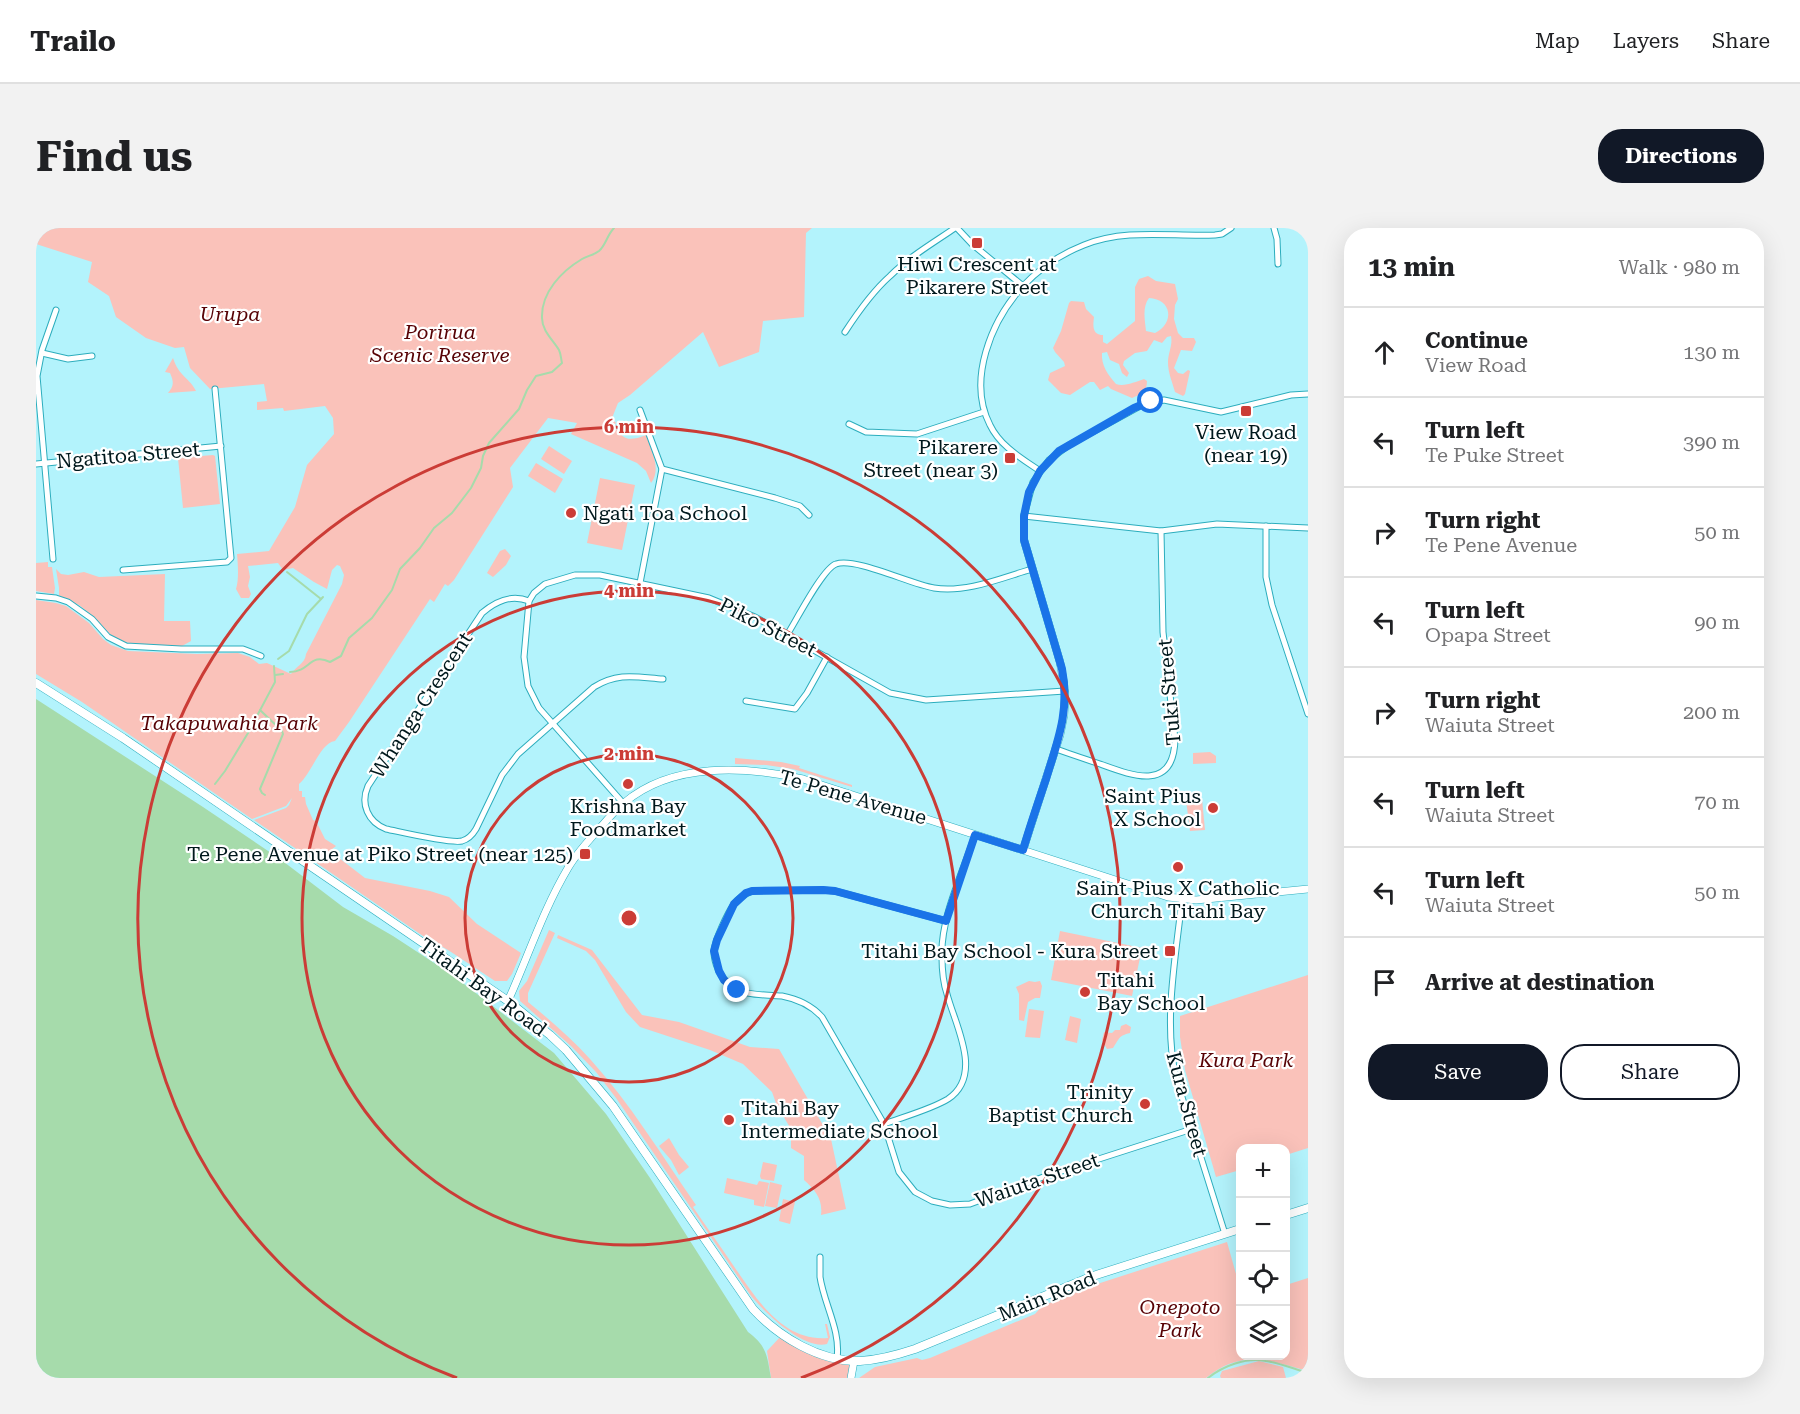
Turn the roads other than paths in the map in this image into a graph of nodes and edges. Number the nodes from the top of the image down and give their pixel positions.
1 (956, 228) edge
2 (1231, 228) edge
3 (1274, 228) edge
4 (1278, 264) dead end
5 (1023, 286) junction
6 (56, 310) dead end
7 (846, 332) dead end
8 (42, 353) junction
9 (92, 356) dead end
10 (216, 389) dead end
11 (1308, 394) edge
12 (640, 410) dead end
13 (984, 412) junction
14 (849, 424) dead end
15 (221, 446) junction
16 (44, 463) junction
17 (36, 464) edge
18 (662, 469) junction
19 (1040, 471) junction
20 (809, 515) dead end
21 (1024, 516) junction
22 (1266, 525) junction
23 (1308, 528) edge
24 (1161, 531) junction
25 (53, 559) dead end
26 (1032, 569) junction
27 (123, 570) dead end
28 (640, 583) junction
29 (36, 596) edge
30 (529, 601) junction
31 (787, 635) junction
32 (261, 656) dead end
33 (827, 657) junction
34 (663, 679) dead end
35 (36, 683) edge
36 (1065, 692) junction
37 (746, 701) dead end
38 (1308, 714) edge
39 (552, 724) junction
40 (1056, 749) junction
41 (623, 803) junction
42 (975, 835) junction
43 (1023, 850) junction
44 (1308, 889) edge
45 (1182, 899) junction
46 (946, 921) junction
47 (508, 1001) junction
48 (884, 1124) junction
49 (1192, 1129) junction
50 (1308, 1208) edge
51 (1290, 1214) edge
52 (1236, 1230) edge
53 (1225, 1233) junction
54 (820, 1257) dead end
55 (837, 1358) junction
56 (854, 1361) junction
57 (852, 1378) edge

1 - 5 street
1 - 7 street
2 - 5 street
3 - 4 street
5 - 13 street
6 - 8 street
8 - 9 street
8 - 16 street
10 - 15 street
11 - 19 street
12 - 18 street
13 - 14 street
13 - 19 street
15 - 16 street, Ngatitoa Street
15 - 27 street
16 - 17 street, Ngatitoa Street
16 - 25 street
18 - 20 street
18 - 28 street
19 - 21 street
21 - 24 street
21 - 26 street
22 - 23 street
22 - 24 street
22 - 38 street
24 - 40 street, Tuki Street
26 - 31 street
26 - 36 street
28 - 30 street, Piko Street
28 - 31 street, Piko Street
29 - 32 street
30 - 39 street
30 - 39 street, Whanga Crescent
31 - 33 street, Piko Street
33 - 36 street, Piko Street
33 - 37 street
34 - 39 street
35 - 47 main road, Titahi Bay Road
36 - 40 street
39 - 41 street
40 - 43 street
41 - 42 street, Te Pene Avenue
41 - 47 street, Te Pene Avenue
42 - 43 street, Te Pene Avenue
42 - 46 street
43 - 45 street, Te Pene Avenue
44 - 45 street, Te Pene Avenue
45 - 49 street, Kura Street
46 - 48 street
46 - 48 street, Waiuta Street
47 - 55 main road, Titahi Bay Road
48 - 49 street, Waiuta Street
49 - 53 street, Kura Street
50 - 51 main road
52 - 53 main road, Main Road
53 - 56 main road, Main Road
54 - 55 street
55 - 56 main road, Titahi Bay Road
56 - 57 street

